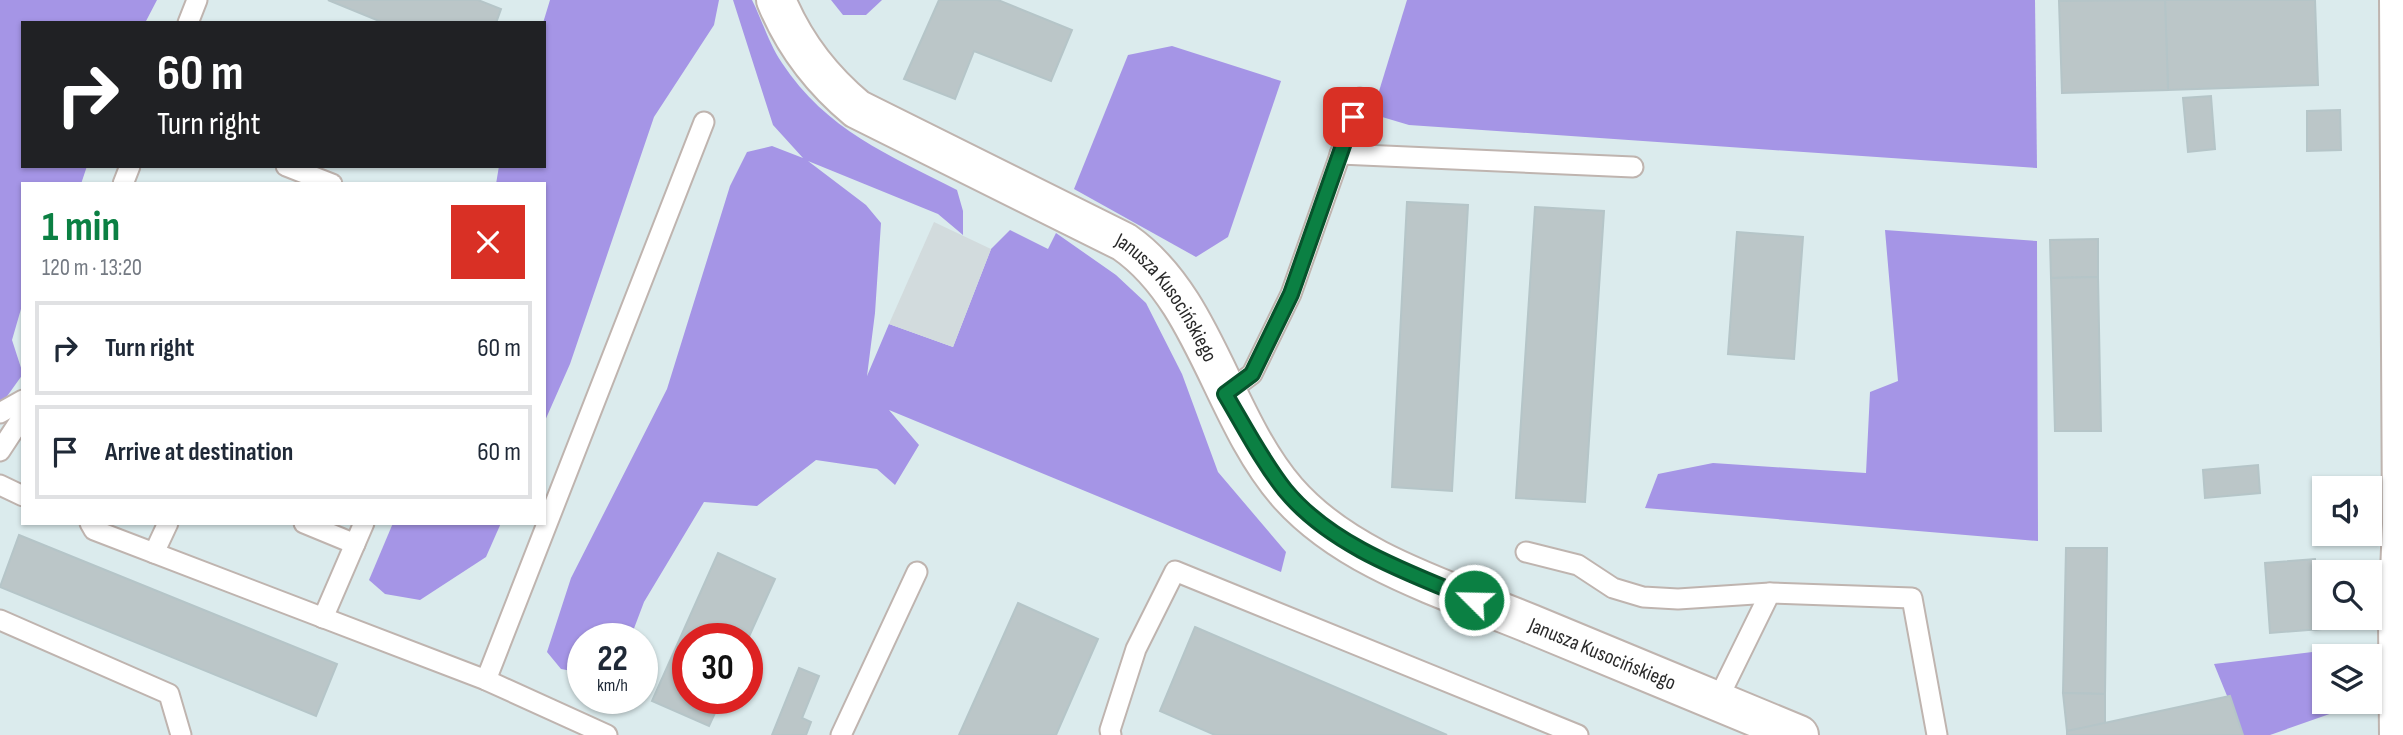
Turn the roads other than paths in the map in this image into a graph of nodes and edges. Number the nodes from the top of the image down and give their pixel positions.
1 (197, 0) edge
2 (776, 0) edge
3 (2399, 0) edge
4 (189, 21) edge
5 (1360, 98) dead end
6 (704, 122) dead end
7 (1340, 155) junction
8 (1633, 167) dead end
9 (291, 168) edge
10 (327, 182) edge
11 (1225, 394) junction
12 (21, 401) edge
13 (0, 413) edge
14 (21, 419) edge
15 (0, 452) edge
16 (0, 485) edge
17 (21, 495) edge
18 (88, 525) edge
19 (167, 525) edge
20 (309, 525) edge
21 (363, 525) edge
22 (355, 544) junction
23 (1526, 552) dead end
24 (155, 553) junction
25 (917, 572) dead end
26 (1770, 593) junction
27 (323, 618) junction
28 (0, 621) edge
29 (486, 680) junction
30 (1717, 701) junction
31 (574, 729) edge
32 (181, 735) edge
33 (607, 735) edge
34 (841, 735) edge
35 (1111, 735) edge
36 (1578, 735) edge
37 (1799, 735) edge
38 (1937, 735) edge
39 (2399, 735) edge

1 - 4 lane
2 - 11 street, Janusza Kusocińskiego
3 - 39 street
5 - 7 lane
6 - 29 lane
7 - 8 lane
7 - 11 lane
9 - 10 lane
11 - 30 street, Janusza Kusocińskiego
12 - 13 lane
14 - 15 lane
16 - 17 lane
18 - 24 lane
19 - 24 lane
20 - 22 lane
21 - 22 lane
22 - 27 lane
23 - 26 lane
24 - 27 lane
25 - 34 lane
26 - 30 lane
26 - 38 lane
27 - 29 lane
28 - 32 lane
29 - 31 lane
30 - 37 street, Janusza Kusocińskiego
31 - 33 lane
35 - 36 lane

